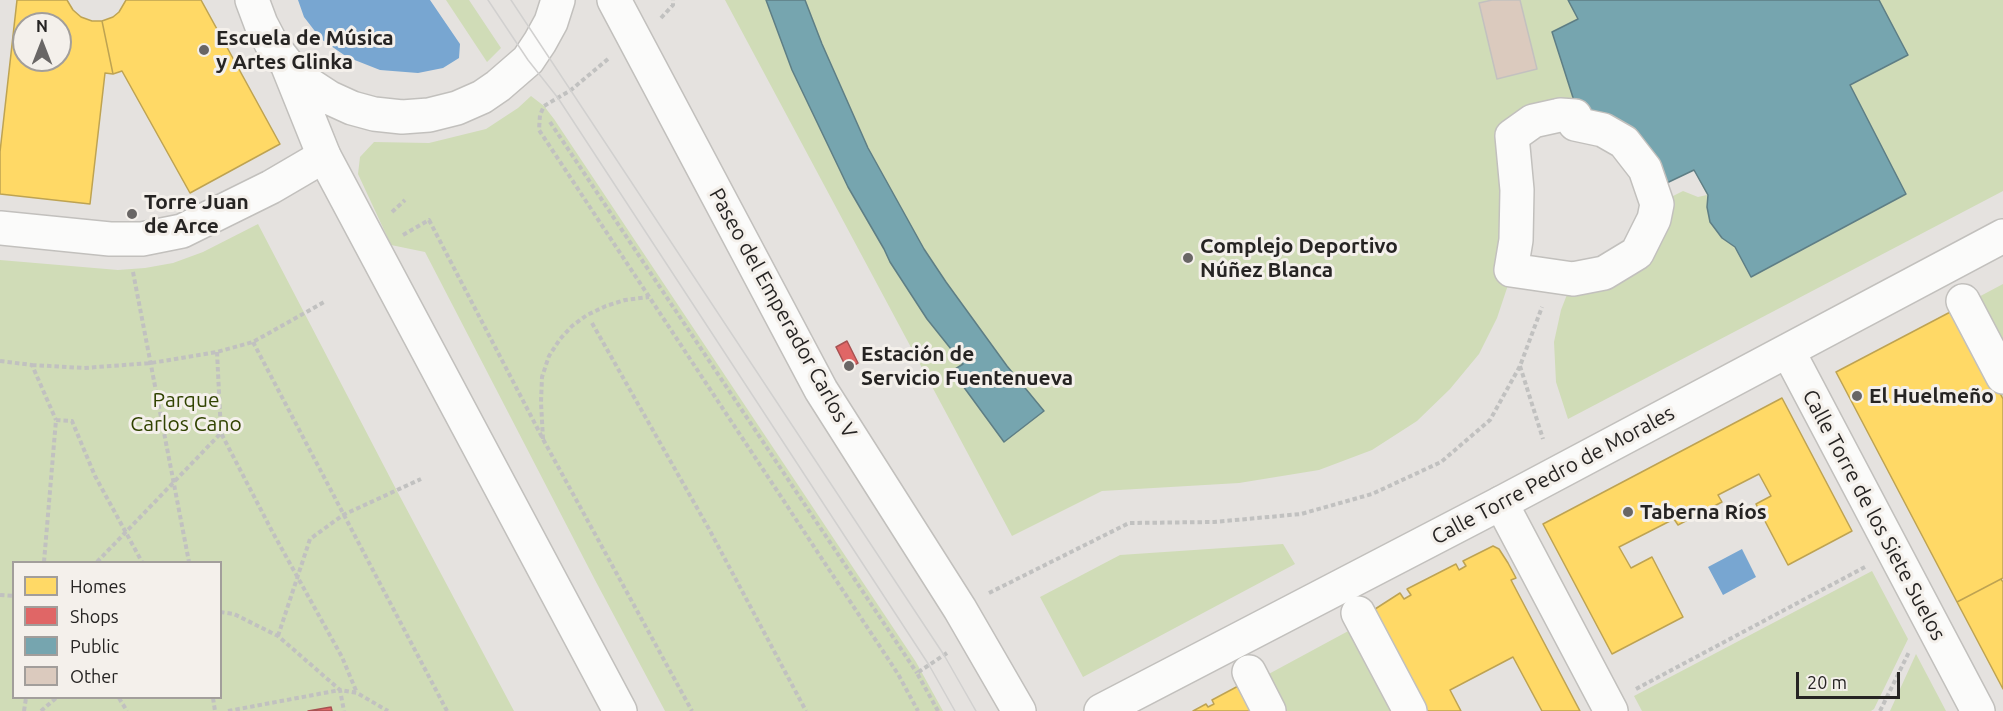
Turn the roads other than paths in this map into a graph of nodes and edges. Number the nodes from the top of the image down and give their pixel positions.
1 (252, 0) edge
2 (558, 0) edge
3 (614, 0) edge
4 (287, 64) junction
5 (324, 156) junction
6 (0, 228) edge
7 (2003, 236) edge
8 (1551, 277) joint
9 (1963, 301) dead end
10 (1788, 351) junction
11 (2003, 377) edge
12 (1501, 503) junction
13 (1358, 614) dead end
14 (1249, 672) dead end
15 (1619, 702) edge
16 (620, 711) edge
17 (1019, 711) edge
18 (1101, 711) edge
19 (1269, 711) edge
20 (1410, 711) edge
21 (1978, 711) edge

1 - 4 street
2 - 4 street
3 - 17 street, Paseo del Emperador Carlos V
4 - 5 street
5 - 6 street
5 - 16 street
7 - 10 street, Calle Torre Pedro de Morales
8 - 8 street
9 - 11 street
10 - 12 street, Calle Torre Pedro de Morales
10 - 21 street, Calle Torre de los Siete Suelos
12 - 15 street
12 - 18 street, Calle Torre Pedro de Morales
13 - 20 street
14 - 19 street

